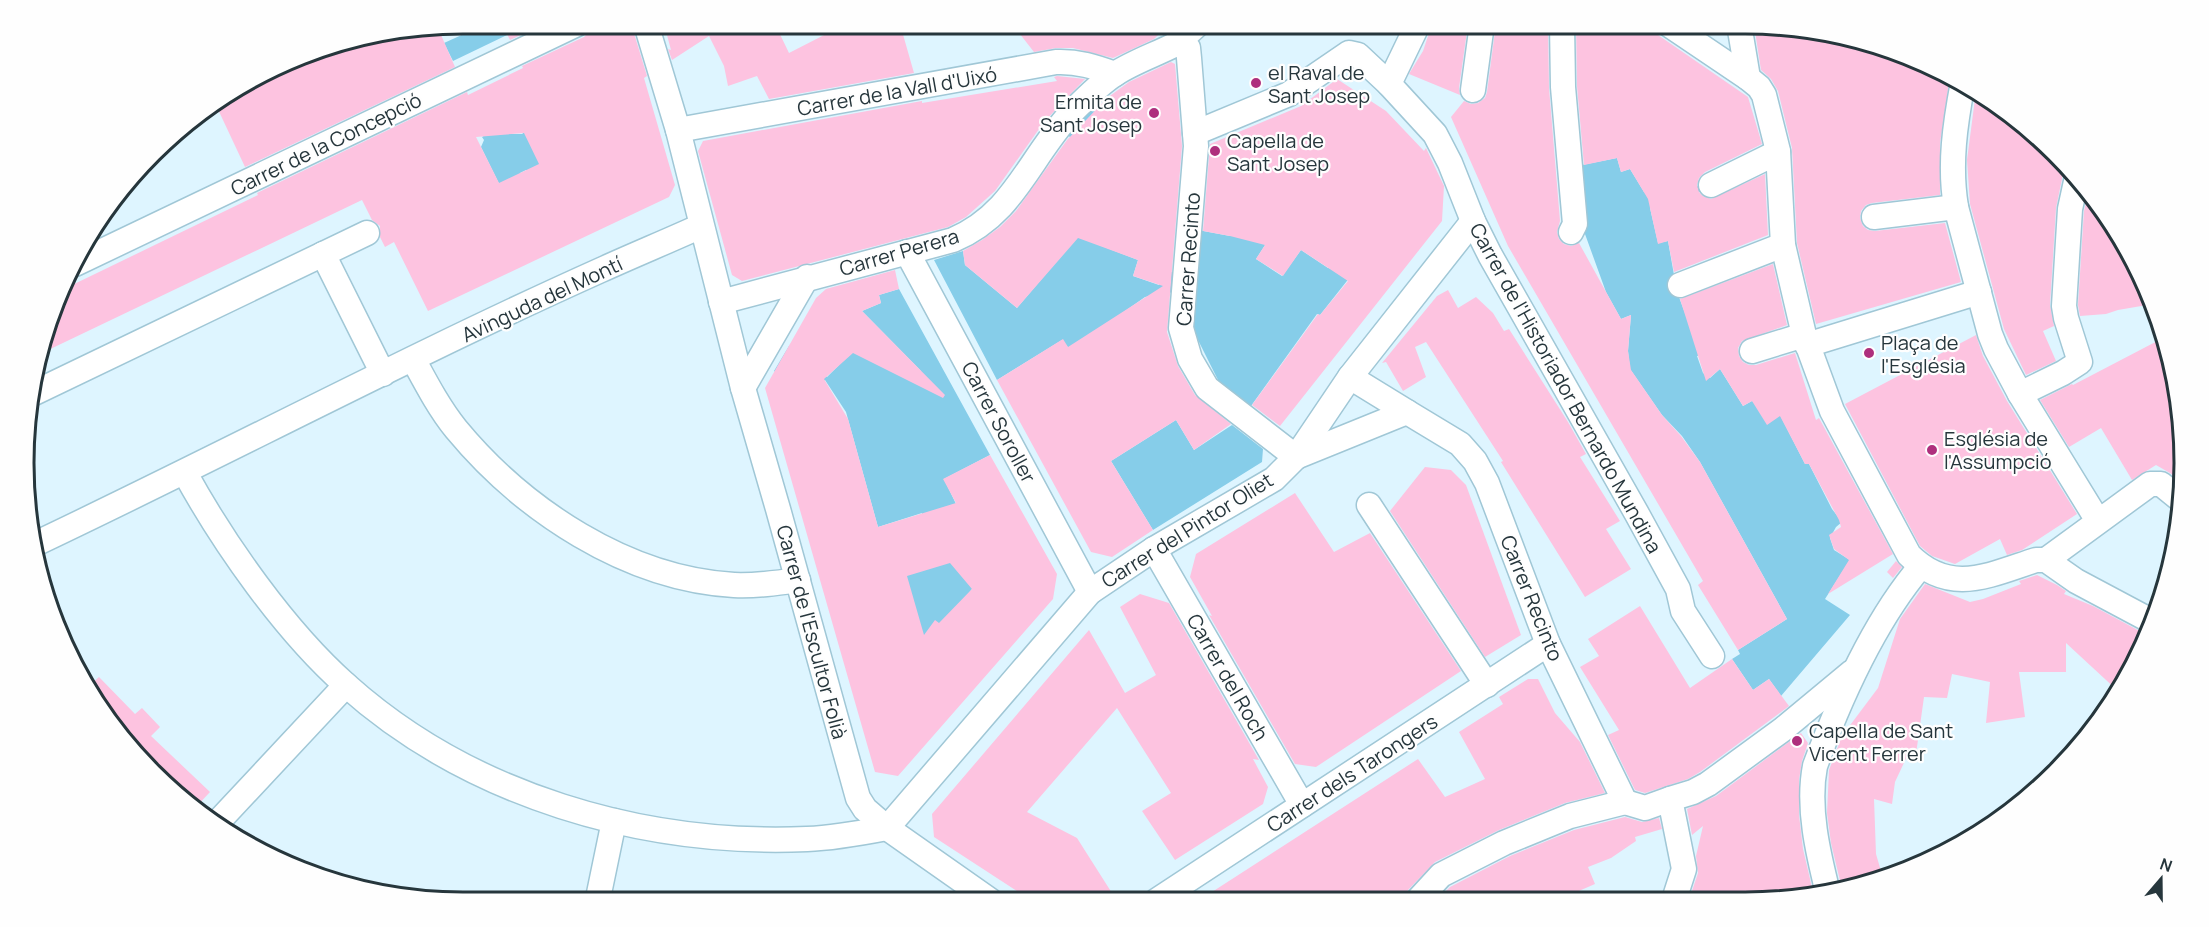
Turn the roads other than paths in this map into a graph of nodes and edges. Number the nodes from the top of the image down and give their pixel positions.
1 (556, 34) edge
2 (649, 34) edge
3 (1186, 34) edge
4 (1414, 34) edge
5 (1481, 34) edge
6 (1562, 34) edge
7 (1682, 34) edge
8 (1742, 34) edge
9 (1172, 46) junction
10 (1115, 74) junction
11 (1756, 87) junction
12 (1393, 88) junction
13 (1473, 90) dead end
14 (1961, 93) edge
15 (678, 130) junction
16 (1195, 139) junction
17 (1778, 152) junction
18 (1711, 184) dead end
19 (2074, 188) edge
20 (1956, 207) junction
21 (1874, 217) dead end
22 (1473, 222) junction
23 (701, 226) junction
24 (1571, 232) dead end
25 (367, 233) dead end
26 (1783, 245) junction
27 (907, 252) junction
28 (322, 254) junction
29 (87, 258) edge
30 (807, 277) junction
31 (1680, 285) dead end
32 (1978, 292) junction
33 (721, 302) junction
34 (1806, 340) junction
35 (1752, 351) dead end
36 (413, 360) junction
37 (383, 374) junction
38 (1350, 377) junction
39 (743, 388) junction
40 (41, 390) edge
41 (2020, 394) junction
42 (1407, 412) junction
43 (1296, 457) junction
44 (185, 473) junction
45 (2174, 494) edge
46 (1369, 505) dead end
47 (2098, 521) junction
48 (42, 541) edge
49 (1154, 549) junction
50 (2041, 560) junction
51 (1921, 566) junction
52 (798, 580) junction
53 (1090, 592) junction
54 (2146, 618) edge
55 (1548, 644) junction
56 (1712, 656) dead end
57 (1857, 668) junction
58 (346, 685) junction
59 (1487, 685) junction
60 (1670, 799) junction
61 (1626, 802) junction
62 (1302, 805) junction
63 (222, 818) edge
64 (614, 822) junction
65 (887, 828) junction
66 (1826, 885) edge
67 (599, 892) edge
68 (978, 892) edge
69 (1170, 892) edge
70 (1425, 892) edge
71 (1677, 892) edge

1 - 29 street, Carrer de la Concepció
2 - 15 street, Carrer de l'Escultor Folià
3 - 9 street
4 - 12 street
5 - 13 street
6 - 24 street
7 - 11 street
8 - 11 street
9 - 10 street, Carrer Perera
9 - 16 street
10 - 15 street, Carrer de la Vall d'Uixó
10 - 27 street, Carrer Perera
11 - 17 street
12 - 16 street
12 - 22 street, Carrer de l'Historiador Bernardo Mundina
14 - 20 street
15 - 23 street, Carrer de l'Escultor Folià
16 - 43 street, Carrer Recinto
17 - 18 street
17 - 26 street
19 - 41 street
20 - 21 street
20 - 32 street
22 - 38 street, Carrer del Pintor Oliet
22 - 56 street, Carrer de l'Historiador Bernardo Mundina
23 - 33 street, Carrer de l'Escultor Folià
23 - 36 street, Avinguda del Montí
25 - 28 street
26 - 31 street
26 - 34 street
27 - 30 street, Carrer Perera
27 - 53 street, Carrer Soroller
28 - 37 street
28 - 40 street
30 - 33 street, Carrer Perera
30 - 39 street
32 - 34 street
32 - 41 street
33 - 39 street, Carrer de l'Escultor Folià
34 - 35 street
34 - 51 street
36 - 37 street, Avinguda del Montí
36 - 52 street
37 - 44 street, Avinguda del Montí
38 - 42 street, Carrer Recinto
38 - 43 street, Carrer del Pintor Oliet
39 - 52 street, Carrer de l'Escultor Folià
41 - 47 street
42 - 43 street
42 - 55 street, Carrer Recinto
43 - 49 street, Carrer del Pintor Oliet
44 - 48 street, Avinguda del Montí
44 - 58 street
45 - 47 street
46 - 59 street
47 - 50 street
49 - 53 street, Carrer del Pintor Oliet
49 - 62 street, Carrer del Roch
50 - 51 street
50 - 54 street
51 - 57 street
52 - 65 street, Carrer de l'Escultor Folià
53 - 65 street, Carrer del Pintor Oliet
55 - 59 street, Carrer dels Tarongers
55 - 61 street, Carrer Recinto
57 - 60 street
57 - 66 street
58 - 63 street
58 - 64 street
59 - 62 street, Carrer dels Tarongers
60 - 61 street
60 - 71 street
61 - 70 street
62 - 69 street, Carrer dels Tarongers
64 - 65 street
64 - 67 street
65 - 68 street, Carrer de l'Escultor Folià

